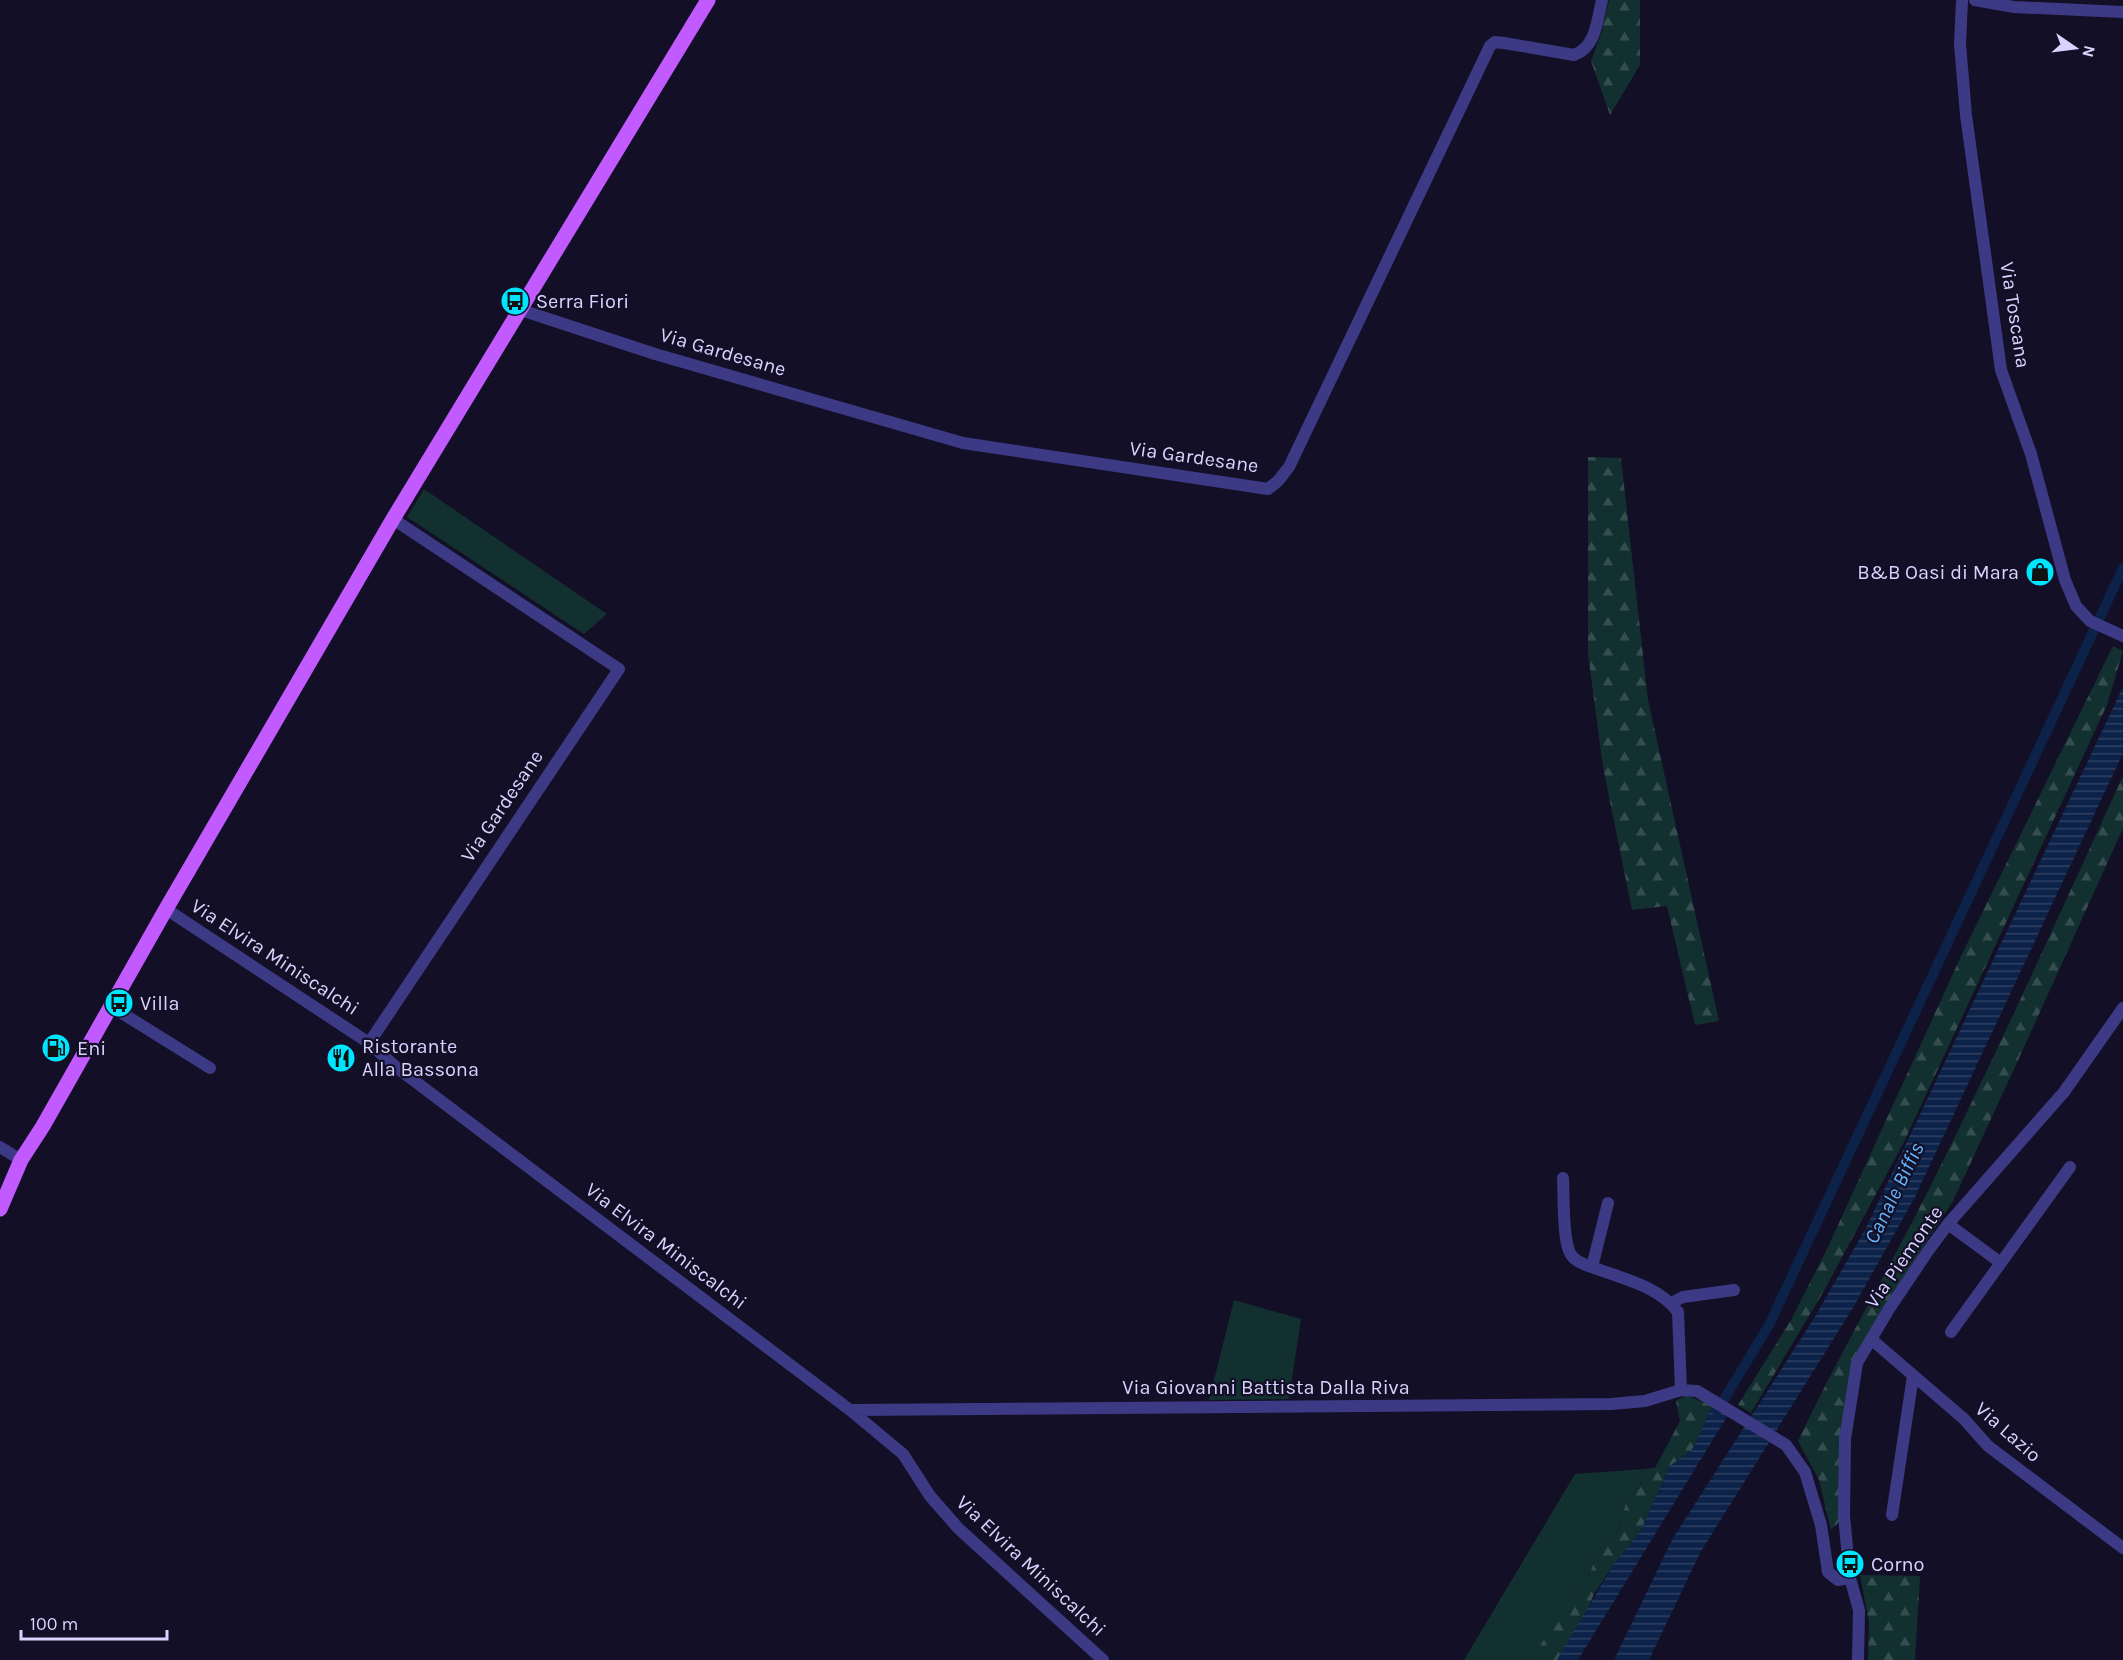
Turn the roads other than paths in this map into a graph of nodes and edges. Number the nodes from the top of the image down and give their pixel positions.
1 (708, 0) edge
2 (1602, 0) edge
3 (1962, 0) edge
4 (1975, 0) edge
5 (2123, 12) edge
6 (521, 310) junction
7 (393, 519) junction
8 (2123, 636) edge
9 (166, 909) junction
10 (112, 1007) junction
11 (2123, 1008) edge
12 (369, 1043) junction
13 (210, 1068) dead end
14 (0, 1147) edge
15 (21, 1160) junction
16 (2070, 1167) dead end
17 (1563, 1178) dead end
18 (1608, 1203) dead end
19 (0, 1209) edge
20 (1948, 1224) junction
21 (2001, 1263) junction
22 (1592, 1267) junction
23 (1734, 1290) dead end
24 (1671, 1303) junction
25 (1951, 1332) dead end
26 (1871, 1340) junction
27 (1912, 1377) junction
28 (1681, 1390) junction
29 (850, 1410) junction
30 (1892, 1515) dead end
31 (2123, 1548) edge
32 (1850, 1578) junction
33 (1103, 1660) edge
34 (1858, 1660) edge

1 - 6 main road
2 - 6 street, Via Gardesane
3 - 8 street, Via Toscana
4 - 5 street
6 - 7 main road
7 - 9 main road
7 - 12 street, Via Gardesane
9 - 10 main road
9 - 12 street, Via Elvira Miniscalchi
10 - 13 street
10 - 15 main road
11 - 20 street, Via Piemonte
12 - 29 street, Via Elvira Miniscalchi
14 - 15 street
15 - 19 main road
16 - 21 street
17 - 22 street
18 - 22 street
20 - 21 street
20 - 26 street, Via Piemonte
21 - 25 street
22 - 24 street
23 - 24 street
24 - 28 street
26 - 27 street, Via Lazio
26 - 32 street, Via Piemonte
27 - 30 street
27 - 31 street, Via Lazio
28 - 29 street, Via Giovanni Battista Dalla Riva
28 - 32 street
29 - 33 street, Via Elvira Miniscalchi
32 - 34 street, Via Piemonte

